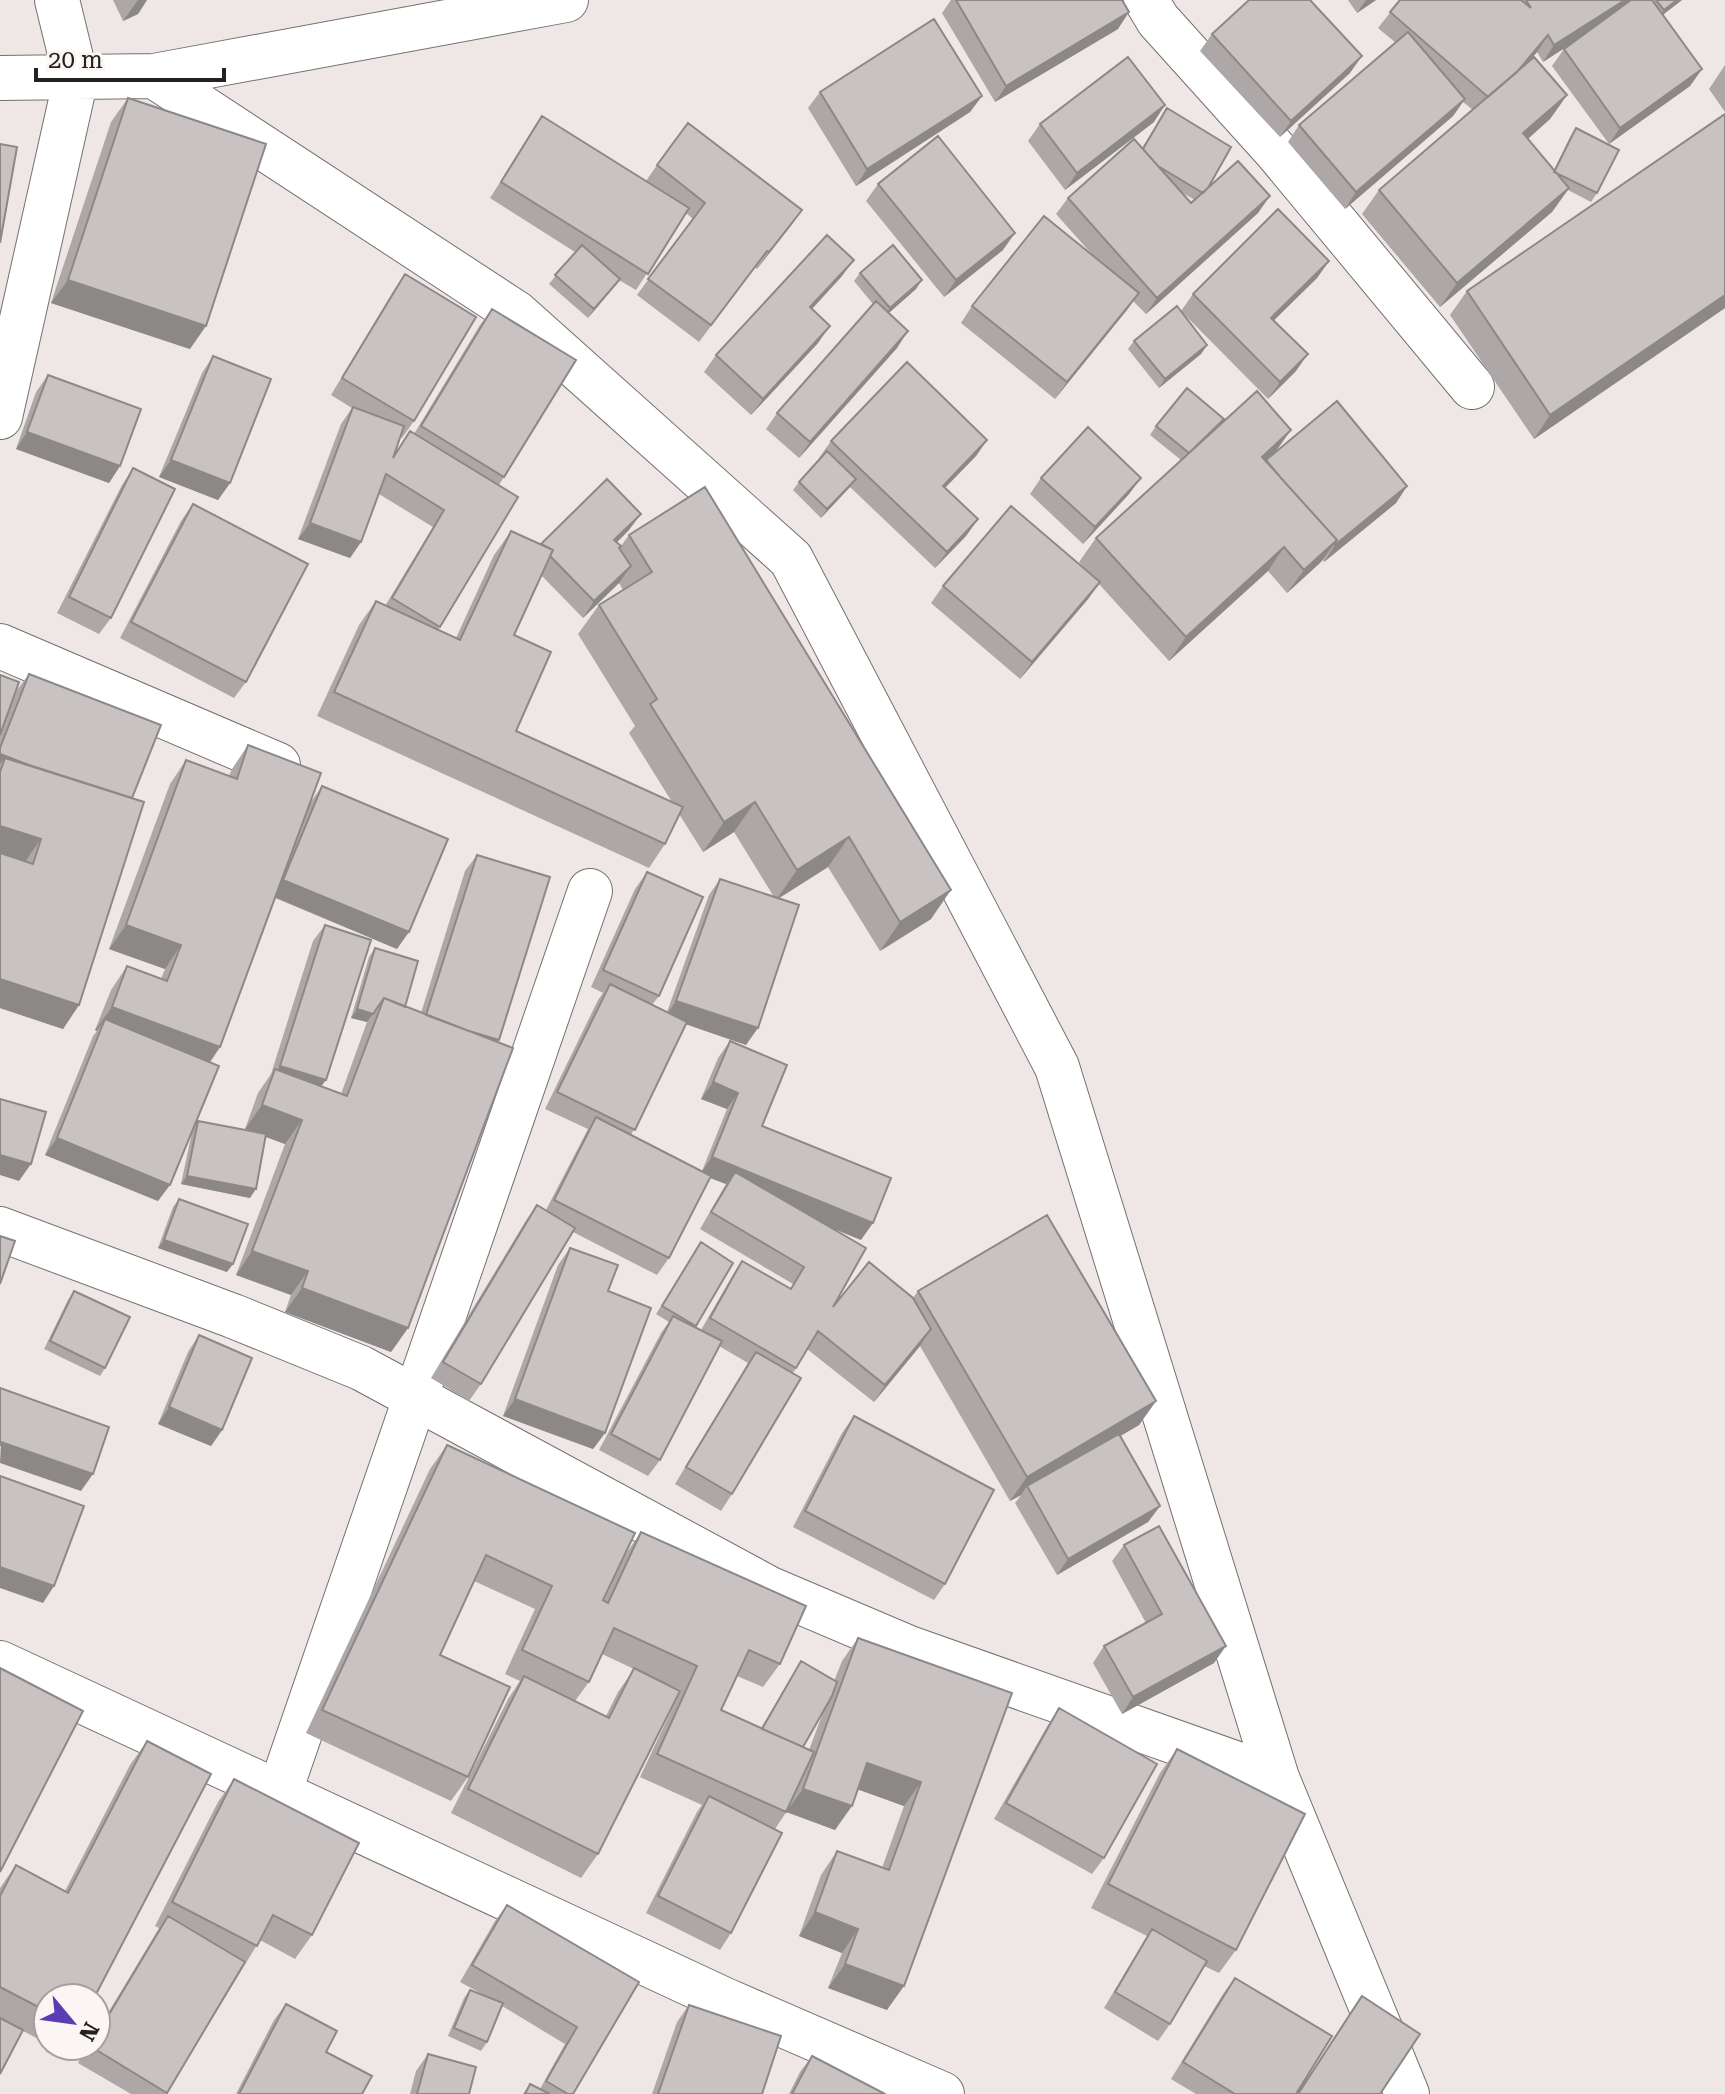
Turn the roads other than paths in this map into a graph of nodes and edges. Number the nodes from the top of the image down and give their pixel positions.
1 (57, 0) edge
2 (566, 0) edge
3 (1146, 0) edge
4 (154, 76) junction
5 (0, 78) edge
6 (76, 78) junction
7 (1472, 387) dead end
8 (0, 417) edge
9 (0, 646) edge
10 (278, 765) edge
11 (590, 891) dead end
12 (0, 1229) edge
13 (416, 1399) junction
14 (0, 1663) edge
15 (1277, 1778) junction
16 (280, 1791) junction
17 (942, 2094) edge
18 (1407, 2094) edge

1 - 6 street
2 - 4 street
3 - 7 street
4 - 6 street
4 - 15 street
5 - 6 street
6 - 8 street
9 - 10 street
11 - 13 street
12 - 13 street
13 - 15 street
13 - 16 street
14 - 16 street
15 - 18 street
16 - 17 street

